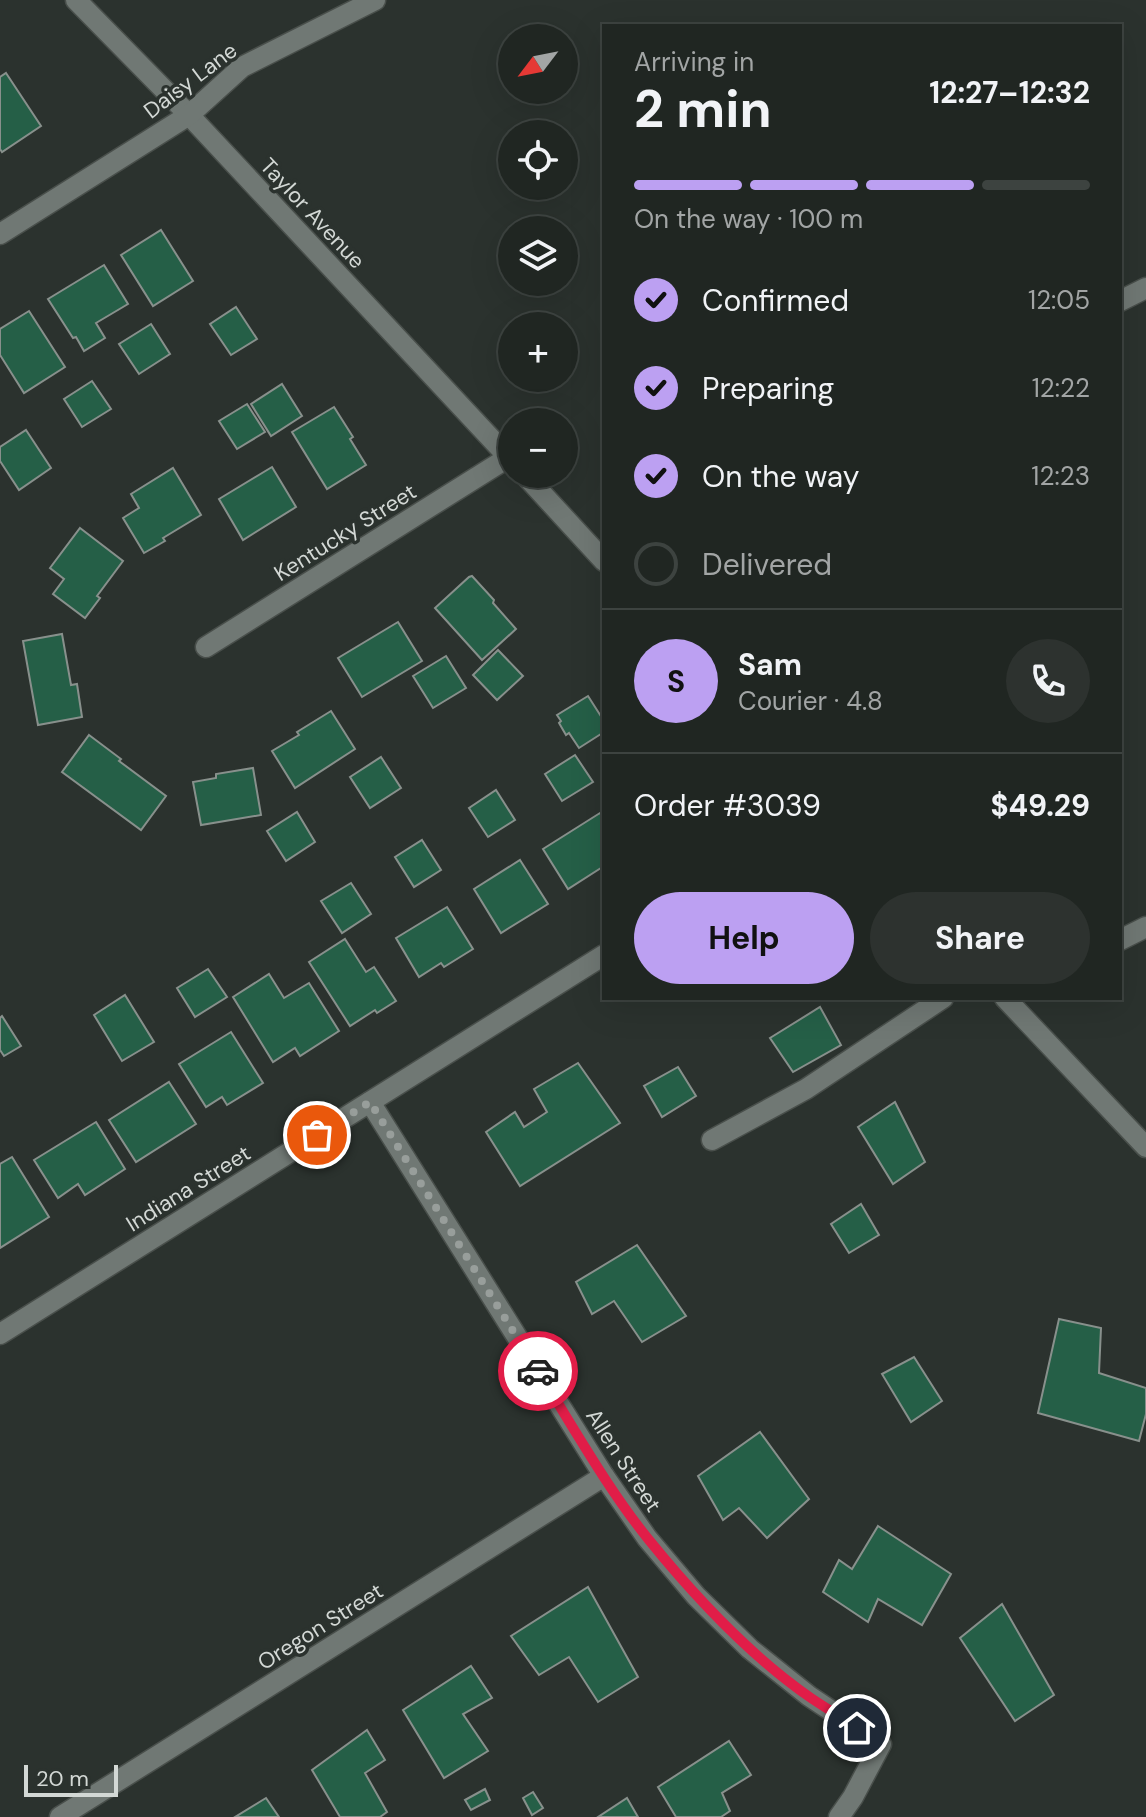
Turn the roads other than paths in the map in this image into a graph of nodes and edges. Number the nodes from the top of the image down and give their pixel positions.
1 (76, 0) edge
2 (375, 0) edge
3 (189, 115) junction
4 (0, 234) edge
5 (1146, 288) edge
6 (1122, 300) edge
7 (498, 446) edge
8 (498, 466) edge
9 (537, 488) edge
10 (602, 559) edge
11 (206, 647) dead end
12 (1146, 927) edge
13 (1122, 939) edge
14 (602, 956) edge
15 (940, 1000) edge
16 (1008, 1000) edge
17 (370, 1102) junction
18 (712, 1140) dead end
19 (1146, 1147) edge
20 (0, 1334) edge
21 (604, 1476) junction
22 (60, 1817) edge
23 (839, 1817) edge

1 - 3 street, Taylor Avenue
2 - 3 street, Daisy Lane
3 - 4 street, Daisy Lane
3 - 7 street, Taylor Avenue
5 - 6 street
8 - 11 street, Kentucky Street
9 - 10 street
12 - 13 street
14 - 17 street, Indiana Street
15 - 18 street
16 - 19 street
17 - 20 street, Indiana Street
17 - 21 street, Allen Street
21 - 22 street, Oregon Street
21 - 23 street, Allen Street

